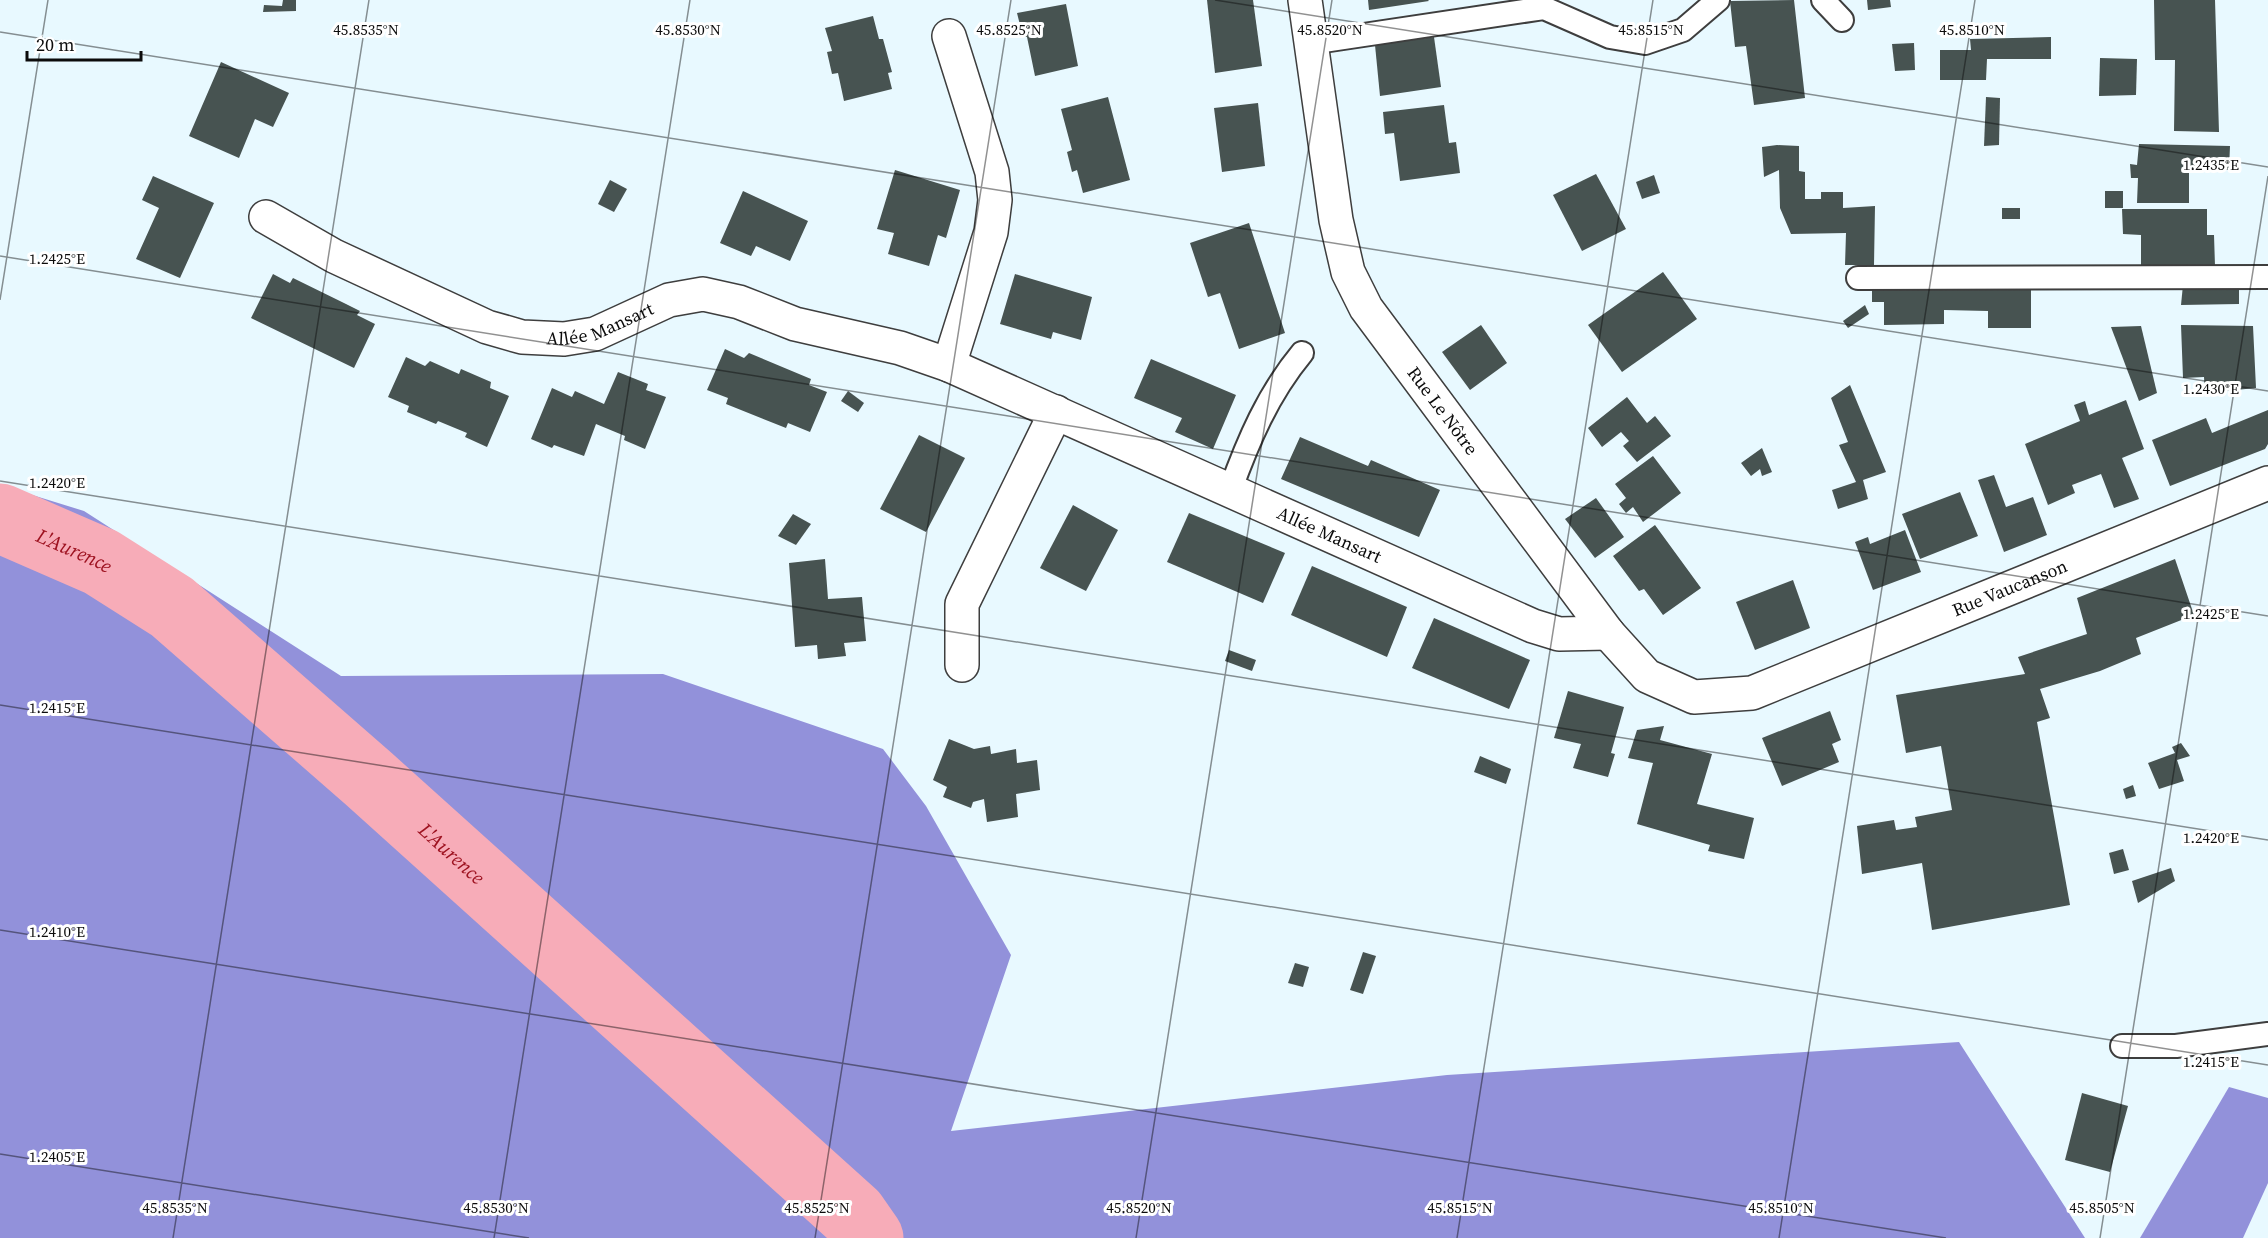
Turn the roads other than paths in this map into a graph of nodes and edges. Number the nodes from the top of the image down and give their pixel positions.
1 (1305, 0) edge
2 (1718, 0) edge
3 (1823, 0) edge
4 (1842, 20) dead end
5 (949, 36) dead end
6 (1310, 43) junction
7 (266, 217) dead end
8 (2268, 277) edge
9 (1858, 278) dead end
10 (1302, 353) dead end
11 (949, 366) junction
12 (1056, 412) junction
13 (2268, 483) edge
14 (1230, 491) junction
15 (1608, 633) junction
16 (962, 665) dead end
17 (1752, 693) joint
18 (2268, 1034) edge
19 (2122, 1046) dead end

1 - 6 street, Rue Le Nôtre
2 - 6 lane
3 - 4 lane
5 - 11 street
6 - 15 street, Rue Le Nôtre
7 - 11 street, Allée Mansart
8 - 9 lane
10 - 14 lane
11 - 12 street, Allée Mansart
12 - 14 street, Allée Mansart
12 - 16 street
13 - 17 street, Rue Vaucanson
14 - 15 street, Allée Mansart
15 - 17 street, Rue Le Nôtre
18 - 19 lane

